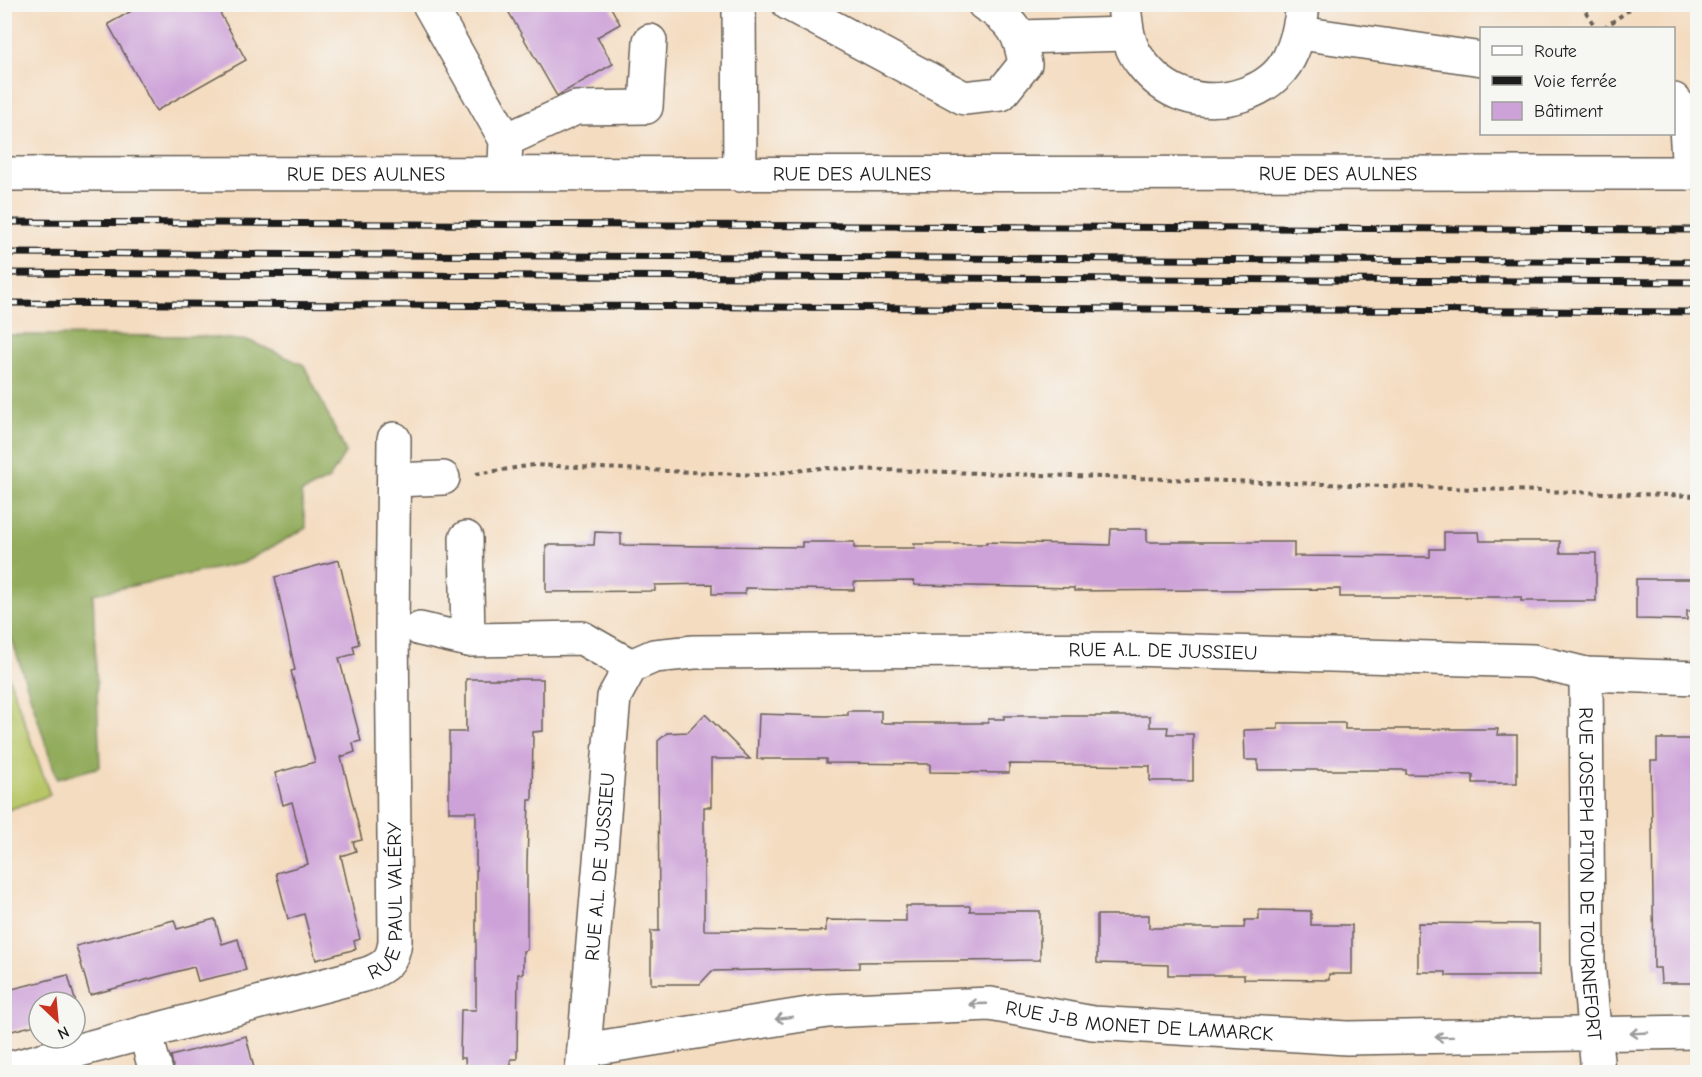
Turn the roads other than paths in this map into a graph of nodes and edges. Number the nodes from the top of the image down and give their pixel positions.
1 (429, 4) edge
2 (739, 4) edge
3 (789, 4) edge
4 (984, 4) edge
5 (1125, 19) edge
6 (1302, 19) edge
7 (1020, 37) junction
8 (650, 41) dead end
9 (1480, 59) edge
10 (1675, 101) edge
11 (506, 140) junction
12 (1693, 173) edge
13 (4, 174) edge
14 (505, 174) junction
15 (740, 175) junction
16 (394, 439) dead end
17 (443, 478) road end
18 (395, 480) junction
19 (466, 538) dead end
20 (420, 629) dead end
21 (468, 640) junction
22 (632, 666) junction
23 (1587, 674) junction
24 (1698, 678) edge
25 (145, 1032) junction
26 (1698, 1032) edge
27 (1594, 1036) junction
28 (583, 1061) edge
29 (4, 1070) edge
30 (156, 1072) edge
31 (1598, 1072) edge

1 - 11 street
2 - 15 street
3 - 7 street
4 - 7 street
5 - 6 street
5 - 7 street
6 - 9 street
8 - 11 street
10 - 12 street
11 - 14 street
12 - 15 street, RUE DES AULNES
13 - 14 street, RUE DES AULNES
14 - 15 street, RUE DES AULNES
16 - 18 street, RUE PAUL VALÉRY
17 - 18 street
18 - 25 street, RUE PAUL VALÉRY
19 - 21 street
20 - 21 street
21 - 22 street
22 - 23 street, RUE A.L. DE JUSSIEU
22 - 28 street, RUE A.L. DE JUSSIEU
23 - 24 street, RUE A.L. DE JUSSIEU
23 - 27 street, RUE JOSEPH PITON DE TOURNEFORT
25 - 29 street, RUE PAUL VALÉRY
25 - 30 street
26 -> 27 street, RUE J-B MONET DE LAMARCK
27 -> 28 street, RUE J-B MONET DE LAMARCK
27 - 31 street, RUE JOSEPH PITON DE TOURNEFORT

